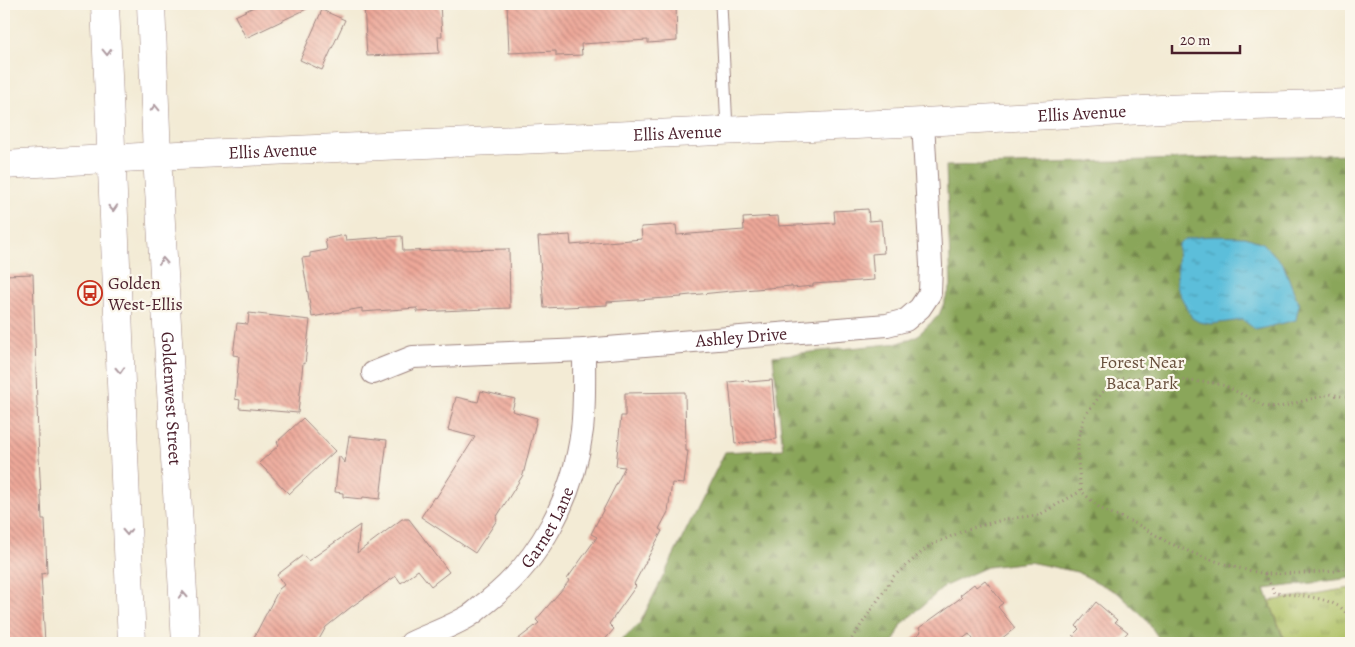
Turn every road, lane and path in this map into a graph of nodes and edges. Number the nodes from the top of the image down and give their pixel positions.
1 (105, 4) edge
2 (151, 4) edge
3 (721, 4) edge
4 (1351, 103) edge
5 (923, 122) junction
6 (727, 130) junction
7 (157, 156) junction
8 (110, 159) junction
9 (4, 165) edge
10 (584, 350) junction
11 (373, 373) dead end
12 (1351, 398) edge
13 (1081, 491) junction
14 (1351, 568) edge
15 (1265, 574) junction
16 (1351, 618) edge
17 (132, 643) edge
18 (186, 643) edge
19 (411, 643) edge
20 (849, 643) edge

1 -> 8 street
7 -> 2 street, Goldenwest Street
3 - 6 lane
4 - 5 street, Ellis Avenue
5 - 6 street, Ellis Avenue
5 - 10 street, Ashley Drive
6 - 7 street, Ellis Avenue
7 - 8 street, Ellis Avenue
18 -> 7 street, Goldenwest Street
8 - 9 street, Ellis Avenue
8 -> 17 street
10 - 11 street, Ashley Drive
10 - 19 street, Garnet Lane
12 - 13 path
13 - 15 path
13 - 20 path
14 - 15 path
15 - 16 path

